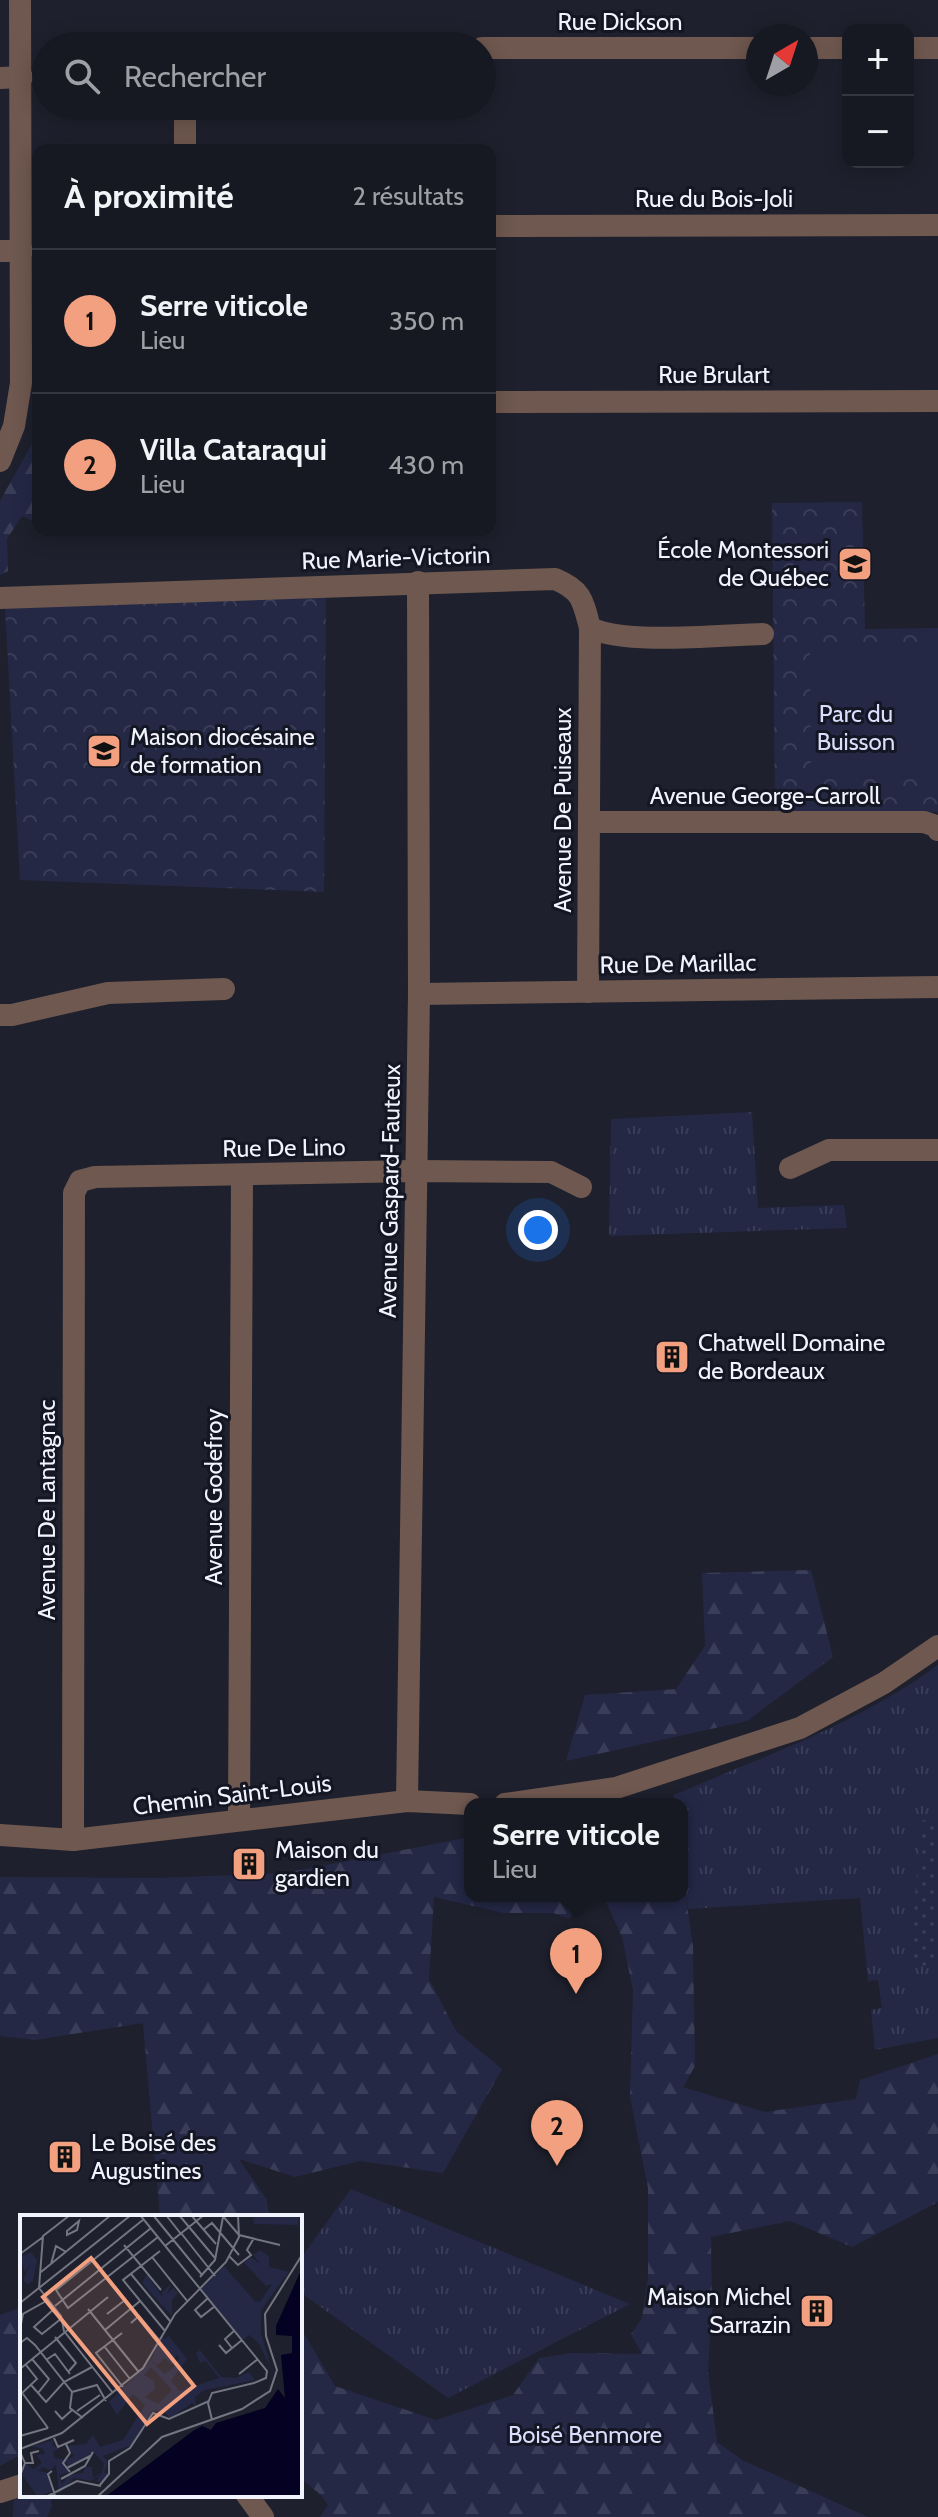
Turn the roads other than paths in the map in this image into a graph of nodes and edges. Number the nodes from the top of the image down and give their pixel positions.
1 (20, 0) edge
2 (496, 48) edge
3 (746, 48) edge
4 (818, 48) edge
5 (842, 48) edge
6 (914, 48) edge
7 (938, 48) edge
8 (11, 77) edge
9 (185, 120) edge
10 (185, 144) edge
11 (938, 225) edge
12 (496, 226) edge
13 (11, 251) edge
14 (938, 401) edge
15 (496, 402) edge
16 (7, 426) edge
17 (0, 461) edge
18 (418, 582) junction
19 (0, 598) edge
20 (590, 628) junction
21 (763, 634) dead end
22 (589, 822) junction
23 (938, 830) edge
24 (938, 987) edge
25 (224, 989) dead end
26 (588, 992) junction
27 (419, 994) junction
28 (0, 1015) edge
29 (938, 1150) edge
30 (790, 1168) dead end
31 (416, 1171) junction
32 (242, 1176) junction
33 (80, 1181) joint
34 (581, 1187) dead end
35 (938, 1646) edge
36 (547, 1798) edge
37 (407, 1801) junction
38 (464, 1804) edge
39 (239, 1820) junction
40 (0, 1835) edge
41 (73, 1840) junction
42 (20, 2486) edge
43 (0, 2492) edge
44 (248, 2497) edge
45 (263, 2517) edge

1 - 8 street
2 - 3 street, Rue Dickson
4 - 5 street
6 - 7 street
8 - 13 street
9 - 10 street
11 - 12 street, Rue du Bois-Joli
13 - 16 street
14 - 15 street, Rue Brulart
16 - 17 street
18 - 19 street, Rue Marie-Victorin
18 - 20 street, Rue Marie-Victorin
18 - 27 street, Avenue Gaspard-Fauteux
20 - 21 street
20 - 22 street, Avenue De Puiseaux
22 - 23 street, Avenue George-Carroll
22 - 26 street, Avenue De Puiseaux
24 - 26 street, Rue De Marillac
25 - 28 street
26 - 27 street, Rue De Marillac
27 - 31 street, Avenue Gaspard-Fauteux
29 - 30 street
31 - 32 street, Rue De Lino
31 - 34 street, Rue De Lino
31 - 37 street, Avenue Gaspard-Fauteux
32 - 33 street, Rue De Lino
32 - 39 street, Avenue Godefroy
33 - 41 street, Avenue De Lantagnac
35 - 36 street
37 - 38 street, Chemin Saint-Louis
37 - 39 street, Chemin Saint-Louis
39 - 41 street, Chemin Saint-Louis
40 - 41 street, Chemin Saint-Louis
42 - 43 street
44 - 45 street

